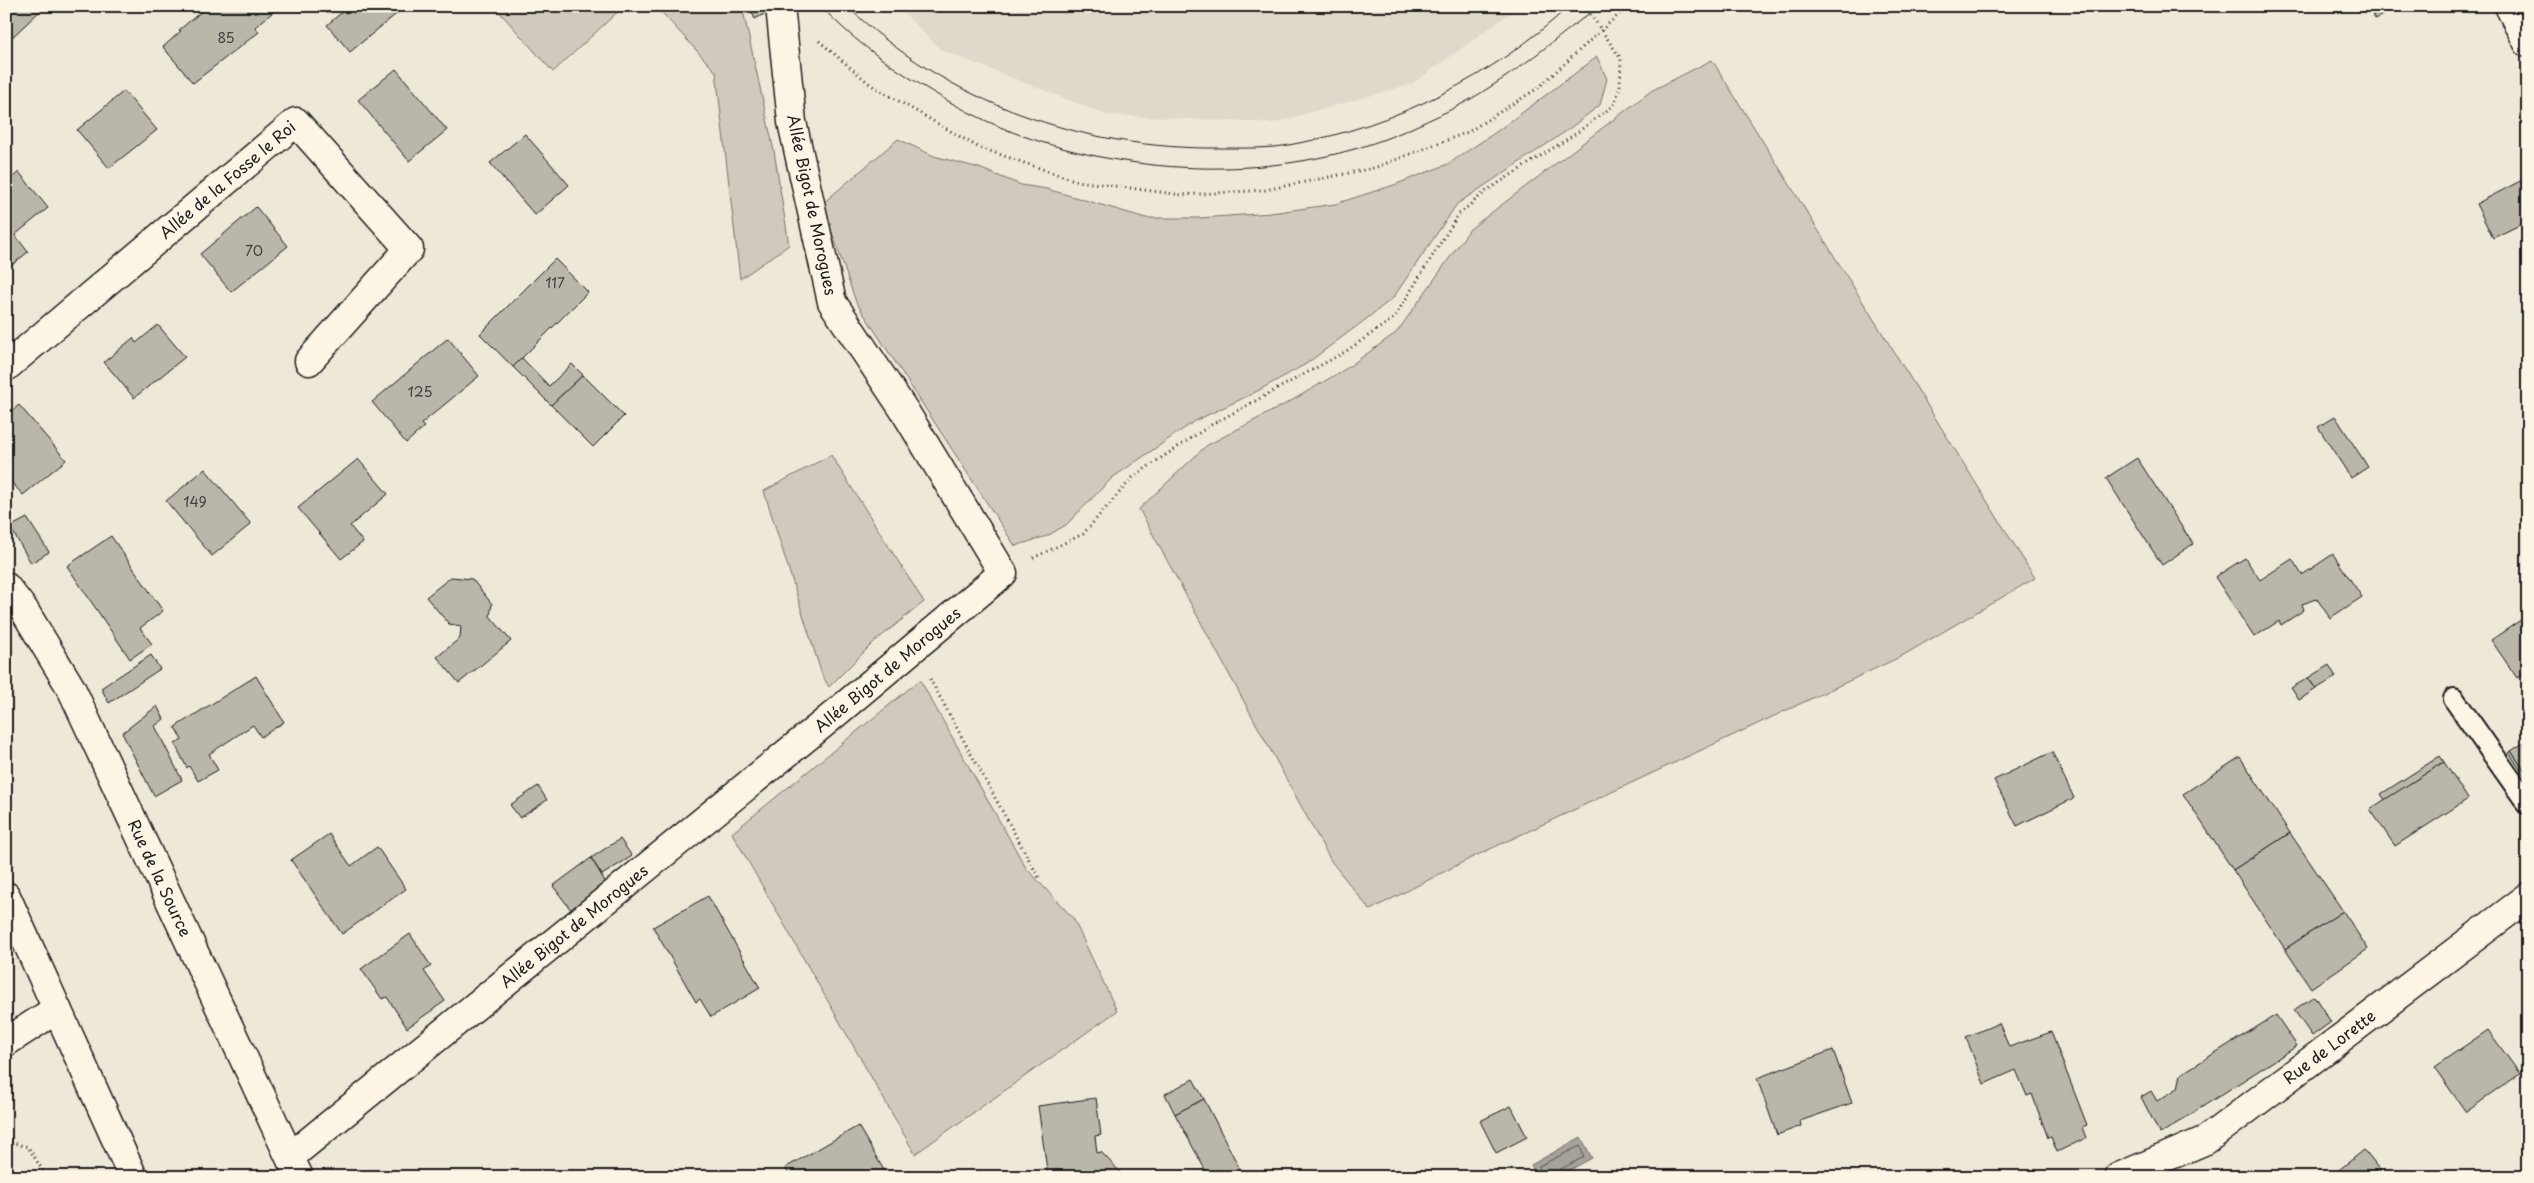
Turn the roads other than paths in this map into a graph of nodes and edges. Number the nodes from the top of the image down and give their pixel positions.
1 (2510, 6) edge
2 (780, 7) edge
3 (2528, 43) edge
4 (309, 361) dead end
5 (6, 367) edge
6 (6, 587) edge
7 (2454, 699) dead end
8 (2528, 804) edge
9 (6, 896) edge
10 (2526, 902) edge
11 (57, 1009) junction
12 (6, 1042) edge
13 (294, 1167) edge
14 (133, 1177) edge
15 (2120, 1177) edge

1 - 3 street
2 - 13 street, Allée Bigot de Morogues
4 - 5 street, Allée de la Fosse le Roi
6 - 13 street, Rue de la Source
7 - 8 lane
9 - 11 street
10 - 15 street, Rue de Lorette
11 - 12 street
11 - 14 street

